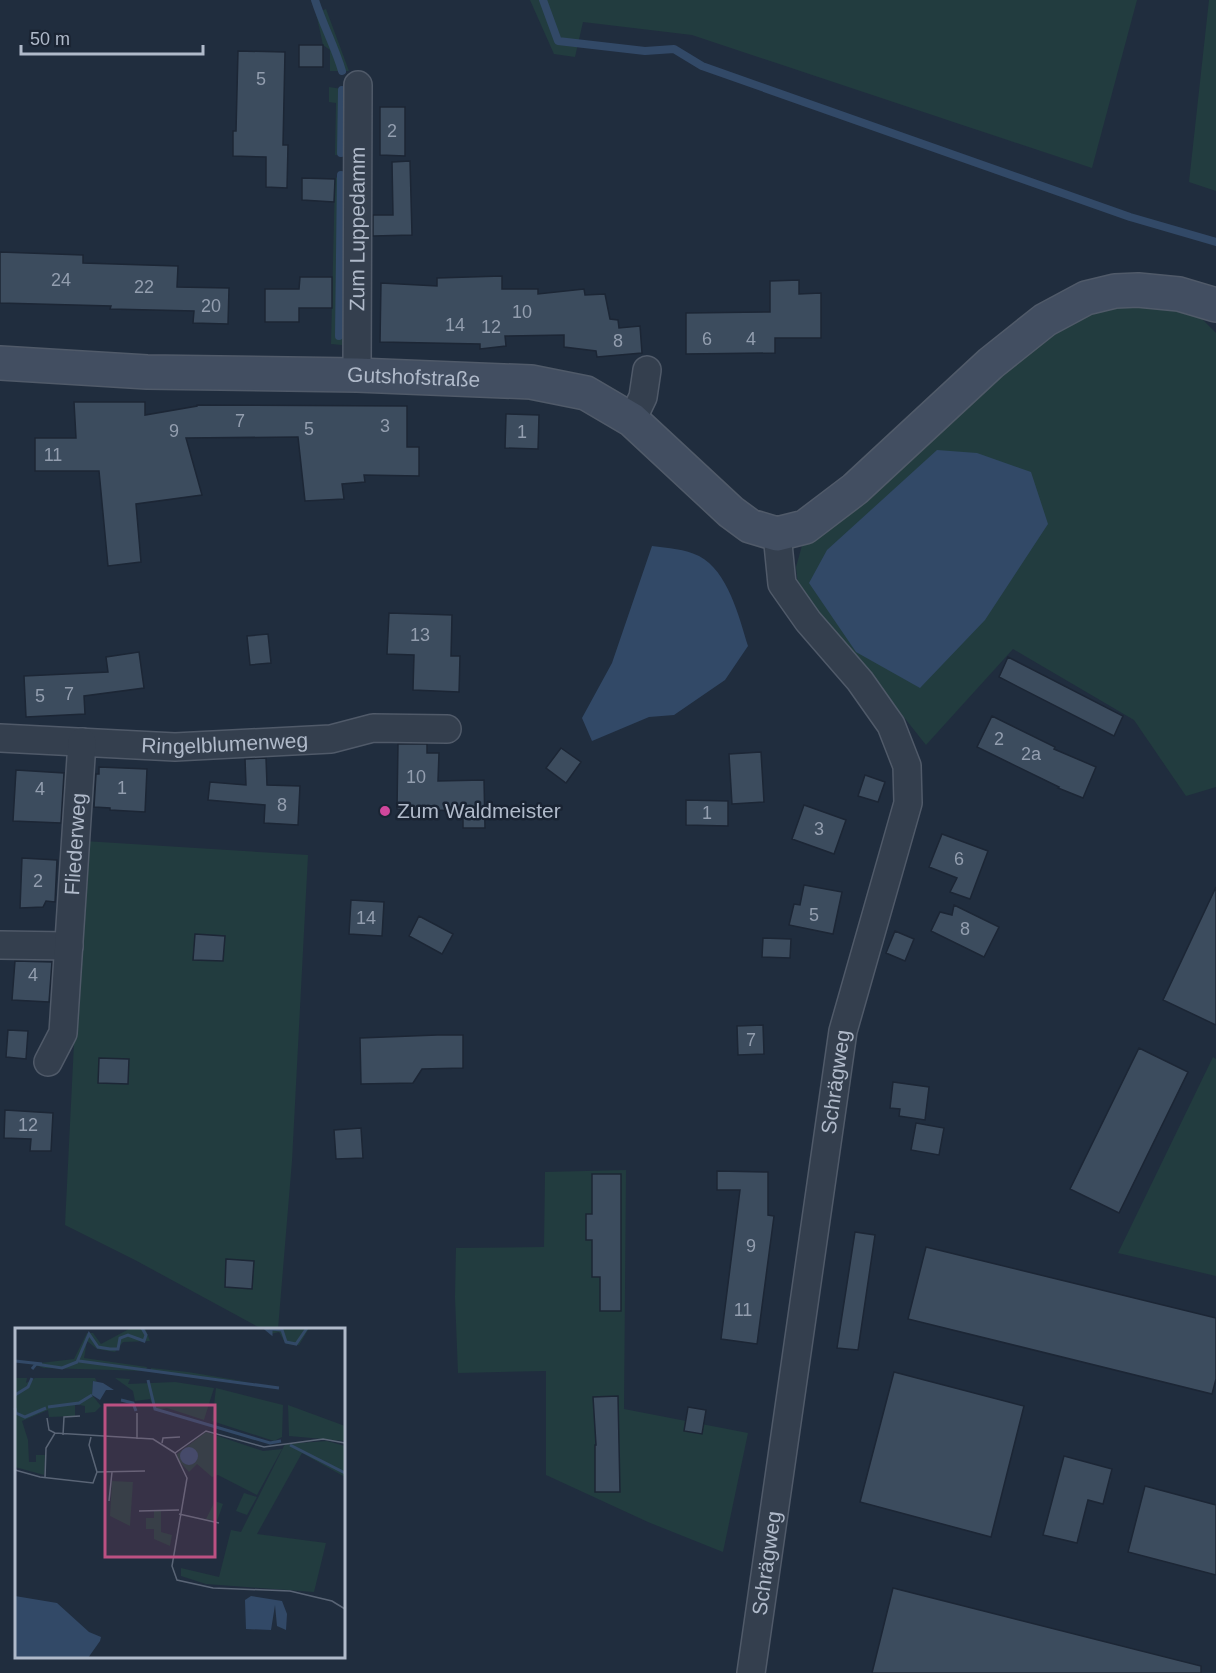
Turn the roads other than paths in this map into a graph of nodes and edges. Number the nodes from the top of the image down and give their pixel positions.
1 (358, 85) dead end
2 (1216, 306) edge
3 (0, 363) edge
4 (647, 370) dead end
5 (357, 375) junction
6 (632, 420) junction
7 (777, 534) junction
8 (447, 729) dead end
9 (0, 738) edge
10 (82, 742) junction
11 (0, 945) edge
12 (69, 946) junction
13 (48, 1062) dead end
14 (751, 1673) edge

1 - 5 street, Zum Luppedamm
2 - 7 street
3 - 5 street, Gutshofstraße
4 - 6 street
5 - 6 street, Gutshofstraße
6 - 7 street, Gutshofstraße
7 - 14 street, Schrägweg
8 - 10 street, Ringelblumenweg
9 - 10 street, Ringelblumenweg
10 - 12 street, Fliederweg
11 - 12 street
12 - 13 street, Fliederweg

